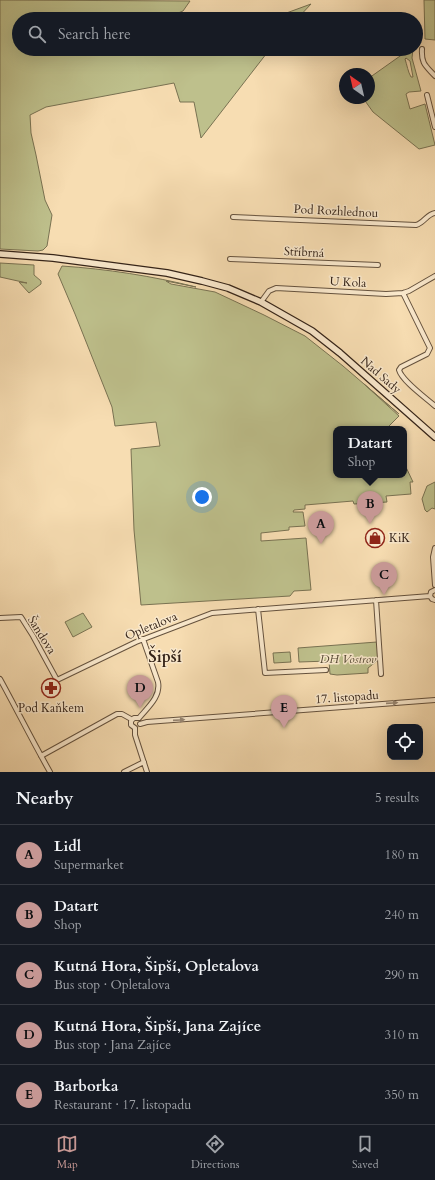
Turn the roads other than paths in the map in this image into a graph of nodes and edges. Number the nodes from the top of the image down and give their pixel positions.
1 (421, 56) edge
2 (435, 76) edge
3 (427, 95) dead end
4 (435, 127) edge
5 (435, 213) edge
6 (233, 217) dead end
7 (0, 254) edge
8 (230, 259) dead end
9 (378, 266) dead end
10 (433, 277) edge
11 (435, 284) edge
12 (404, 293) junction
13 (261, 302) junction
14 (435, 406) edge
15 (435, 437) edge
16 (435, 548) edge
17 (435, 585) edge
18 (435, 590) edge
19 (430, 596) junction
20 (376, 600) junction
21 (435, 600) edge
22 (258, 610) junction
23 (0, 618) edge
24 (143, 639) junction
25 (326, 670) dead end
26 (382, 674) dead end
27 (0, 679) edge
28 (57, 680) joint
29 (435, 700) edge
30 (138, 718) junction
31 (131, 719) junction
32 (140, 724) junction
33 (135, 728) junction
34 (41, 756) junction
35 (144, 762) junction
36 (50, 772) edge
37 (124, 772) edge
38 (148, 772) edge

1 - 2 street
3 - 4 street
5 - 6 street, Pod Rozhlednou
7 - 13 street, Nad Sady
8 - 9 street, Stříbrná
10 - 11 street
10 - 12 street, U Kola
12 - 13 street, U Kola
12 - 14 street
13 - 15 street, Nad Sady
16 - 17 street
18 - 19 street
19 - 20 street, Opletalova
19 - 21 street
20 - 22 street, Opletalova
20 - 26 street
22 - 24 street, Opletalova
22 - 25 street
23 - 28 street, Šandova
24 - 28 street, Opletalova
24 - 30 street
27 - 34 street
32 -> 29 street, 17. listopadu
30 - 31 street
30 - 32 street
31 - 33 street
31 - 34 street
32 - 33 street
33 - 35 street
34 - 36 street
35 - 37 street
35 - 38 street

